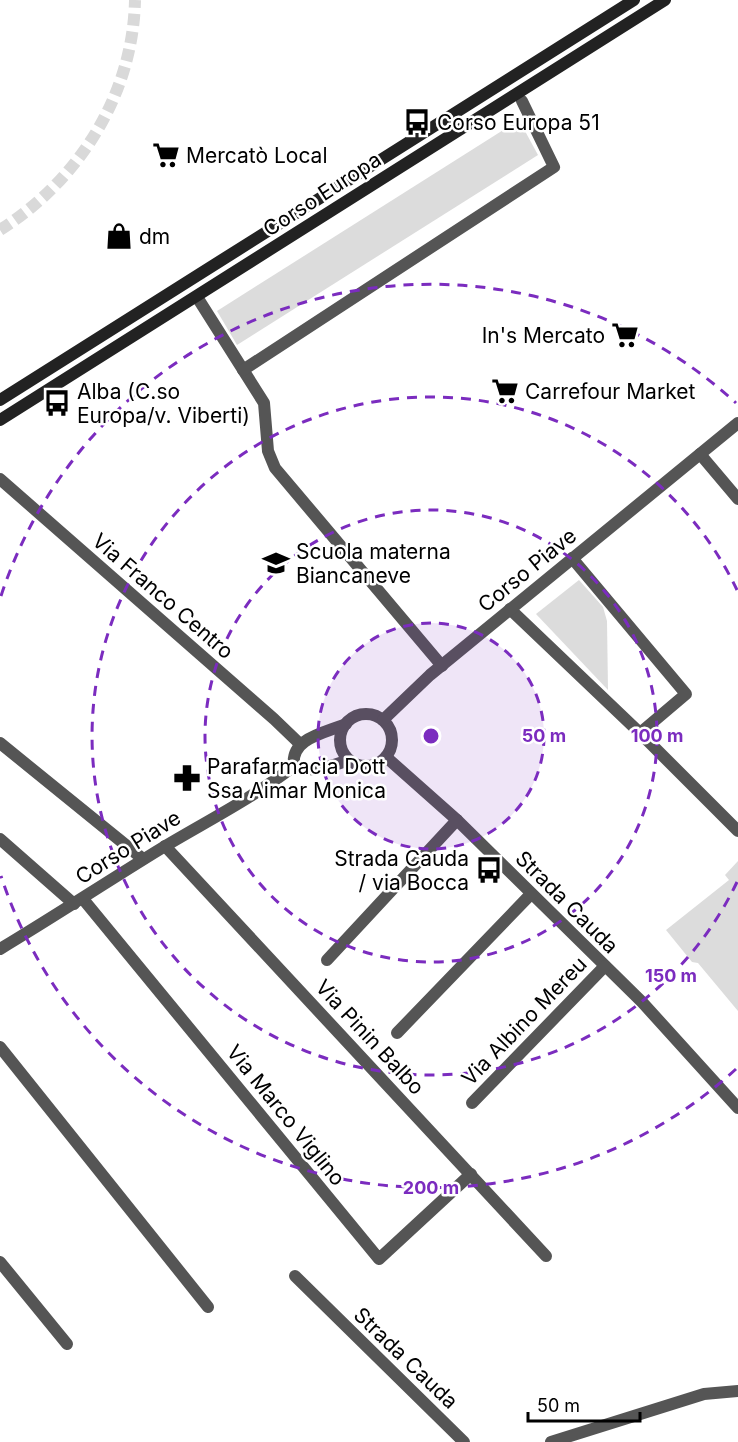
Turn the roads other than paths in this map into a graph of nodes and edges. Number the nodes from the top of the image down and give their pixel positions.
1 (634, 0) edge
2 (665, 0) edge
3 (522, 102) dead end
4 (197, 297) junction
5 (243, 370) junction
6 (0, 400) edge
7 (0, 420) edge
8 (738, 423) edge
9 (700, 454) junction
10 (0, 479) edge
11 (738, 499) edge
12 (572, 558) junction
13 (510, 609) junction
14 (442, 666) junction
15 (383, 720) junction
16 (346, 724) junction
17 (640, 733) junction
18 (0, 743) edge
19 (300, 744) junction
20 (386, 757) junction
21 (349, 760) junction
22 (294, 766) junction
23 (457, 820) junction
24 (738, 831) edge
25 (0, 839) edge
26 (165, 846) junction
27 (143, 860) junction
28 (531, 894) junction
29 (79, 902) junction
30 (0, 949) edge
31 (327, 960) dead end
32 (604, 966) junction
33 (397, 1033) dead end
34 (0, 1047) edge
35 (472, 1103) dead end
36 (738, 1108) edge
37 (471, 1174) junction
38 (546, 1256) dead end
39 (0, 1262) edge
40 (295, 1276) dead end
41 (208, 1307) dead end
42 (67, 1344) dead end
43 (738, 1391) edge
44 (552, 1441) edge
45 (464, 1442) edge
46 (541, 1442) edge

1 - 6 main road, Corso Europa
2 - 4 main road, Corso Europa
3 - 5 street
4 - 5 street
4 - 7 main road, Corso Europa
5 - 14 street
8 - 9 street, Corso Piave
9 - 11 street
9 - 12 street, Corso Piave
10 - 19 street, Via Franco Centro
12 - 13 street, Corso Piave
12 - 17 street
13 - 14 street, Corso Piave
13 - 17 street
14 - 15 street, Corso Piave
15 - 16 street
15 - 20 street
16 - 19 street
16 - 21 street
17 - 24 street
18 - 27 street
19 - 22 street
20 - 21 street
20 - 23 street, Strada Cauda
21 - 22 street
22 - 26 street, Corso Piave
23 - 28 street, Strada Cauda
23 - 31 street
25 - 29 street, Corso Piave
26 - 27 street, Corso Piave
26 - 37 street, Via Pinin Balbo
27 - 29 street, Corso Piave
28 - 32 street, Strada Cauda
28 - 33 street
29 - 30 street, Corso Piave
29 - 37 street, Via Marco Viglino
32 - 35 street, Via Albino Mereu
32 - 36 street, Strada Cauda
34 - 41 street
37 - 38 street, Via Pinin Balbo
39 - 42 street
40 - 45 street, Strada Cauda
43 - 44 street
44 - 46 street

